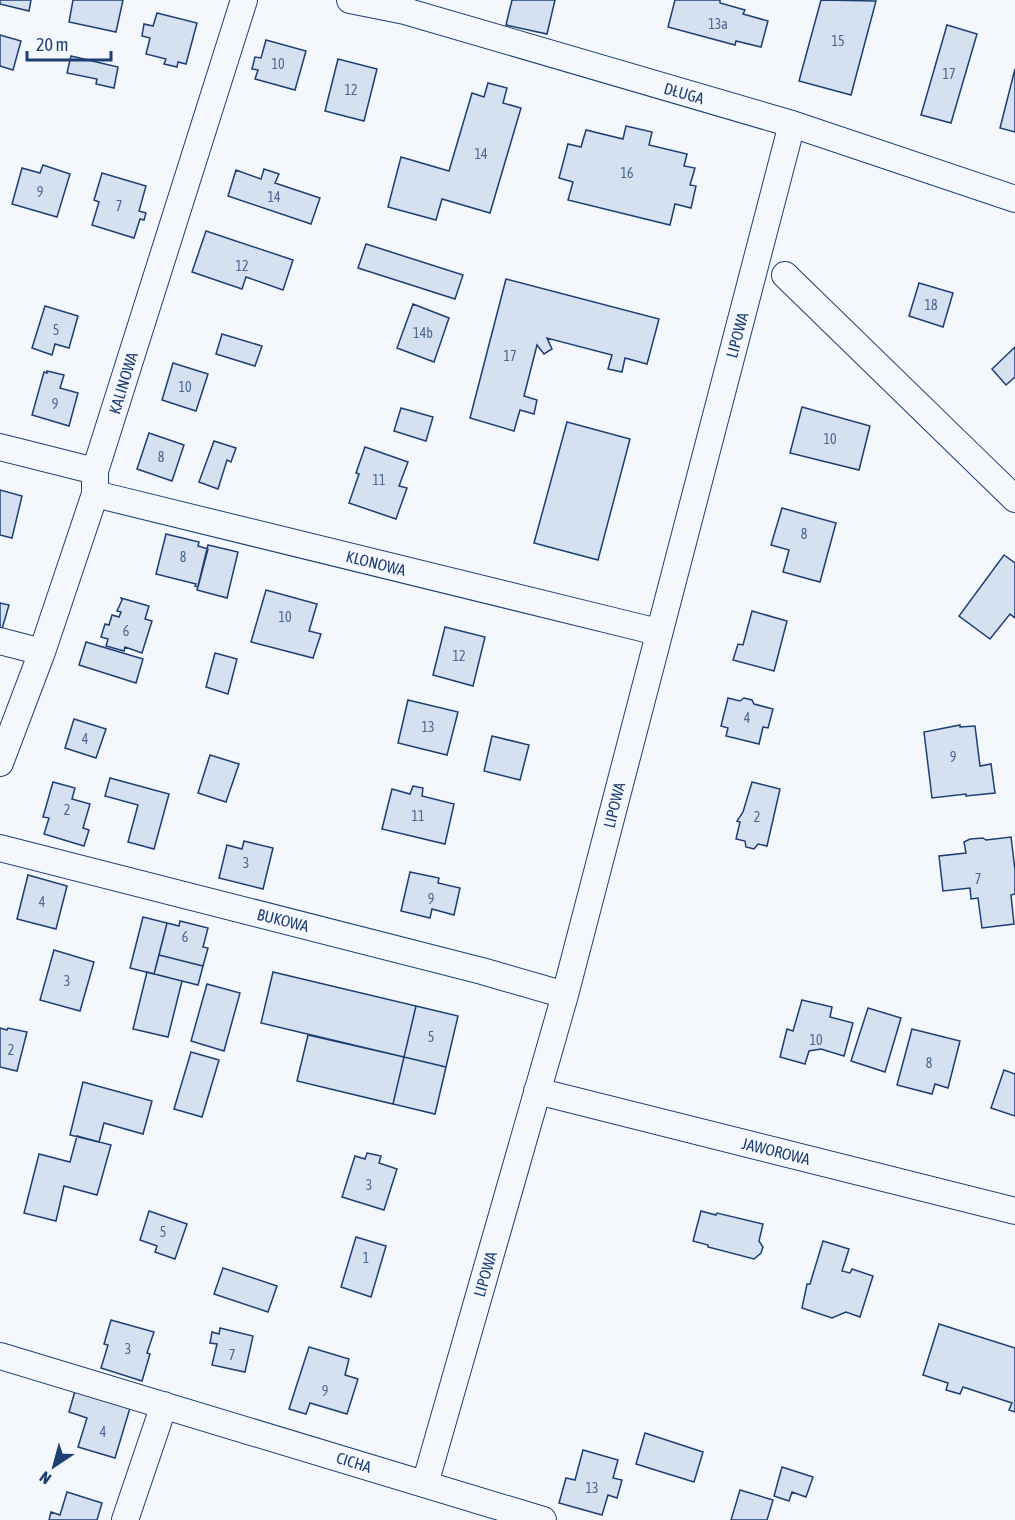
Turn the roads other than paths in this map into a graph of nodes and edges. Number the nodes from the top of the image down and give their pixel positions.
1 (244, 0) edge
2 (350, 0) edge
3 (792, 124) junction
4 (1015, 199) edge
5 (784, 275) dead end
6 (0, 447) edge
7 (95, 482) junction
8 (1015, 499) edge
9 (658, 632) junction
10 (0, 641) edge
11 (42, 652) junction
12 (0, 763) edge
13 (0, 848) edge
14 (565, 995) junction
15 (537, 1091) junction
16 (1015, 1211) edge
17 (0, 1356) edge
18 (164, 1405) junction
19 (425, 1484) junction
20 (125, 1520) edge
21 (543, 1520) edge

1 - 7 street, KALINOWA
2 - 3 street, DŁUGA
3 - 4 street, DŁUGA
3 - 9 street, LIPOWA
5 - 8 street
6 - 7 street, KLONOWA
7 - 9 street, KLONOWA
7 - 11 street, KALINOWA
9 - 14 street, LIPOWA
10 - 11 street
11 - 12 street, KALINOWA
13 - 14 street, BUKOWA
14 - 15 street, LIPOWA
15 - 16 street, JAWOROWA
15 - 19 street, LIPOWA
17 - 18 street, CICHA
18 - 19 street, CICHA
18 - 20 street
19 - 21 street, CICHA

